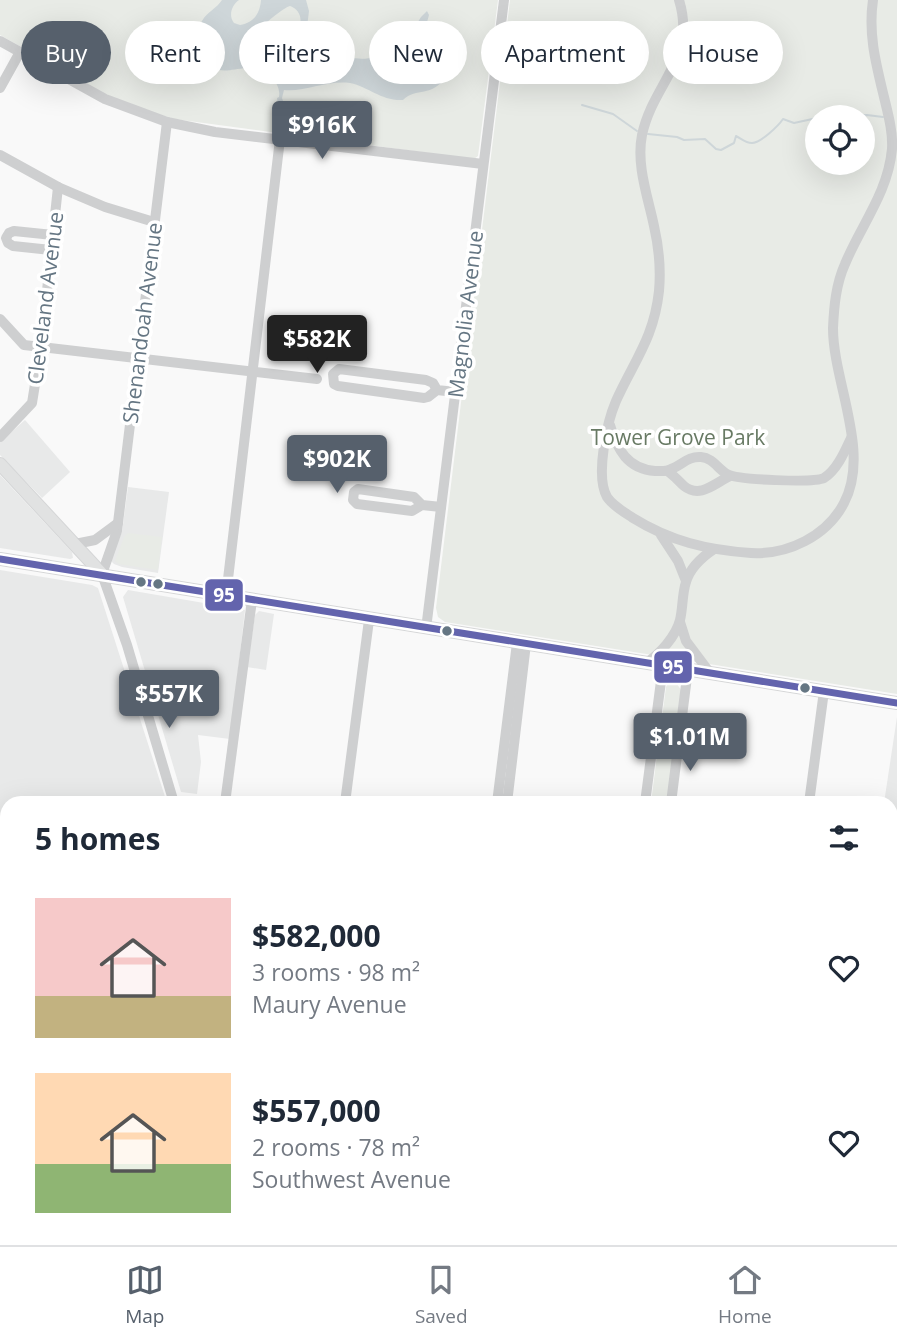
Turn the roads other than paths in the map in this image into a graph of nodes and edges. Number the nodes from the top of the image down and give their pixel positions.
1 (504, 0) edge
2 (679, 0) edge
3 (873, 0) edge
4 (0, 41) edge
5 (20, 52) junction
6 (0, 88) edge
7 (166, 122) junction
8 (280, 139) junction
9 (0, 155) edge
10 (483, 164) junction
11 (58, 187) junction
12 (154, 222) junction
13 (52, 235) junction
14 (51, 250) junction
15 (0, 319) edge
16 (41, 347) junction
17 (138, 358) junction
18 (253, 372) junction
19 (317, 379) dead end
20 (437, 390) junction
21 (455, 392) junction
22 (609, 422) junction
23 (0, 437) edge
24 (851, 437) junction
25 (0, 464) edge
26 (667, 471) junction
27 (730, 476) junction
28 (422, 505) junction
29 (441, 507) junction
30 (118, 523) junction
31 (661, 535) junction
32 (75, 544) junction
33 (714, 549) junction
34 (0, 559) edge
35 (102, 574) junction
36 (686, 581) junction
37 (226, 596) junction
38 (252, 600) junction
39 (369, 620) junction
40 (680, 622) junction
41 (426, 629) junction
42 (522, 643) junction
43 (646, 663) junction
44 (663, 666) junction
45 (688, 669) junction
46 (710, 673) junction
47 (824, 691) junction
48 (897, 703) edge
49 (172, 796) edge
50 (226, 796) edge
51 (346, 796) edge
52 (498, 796) edge
53 (508, 796) edge
54 (646, 796) edge
55 (672, 796) edge
56 (810, 796) edge

1 - 10 street, Magnolia Avenue
2 - 22 street
3 - 24 street
4 - 5 street
5 - 6 street
5 - 7 street
7 - 8 street
7 - 12 street, Shenandoah Avenue
8 - 10 street
8 - 18 street
9 - 11 street
10 - 21 street, Magnolia Avenue
11 - 12 street
11 - 13 street, Cleveland Avenue
12 - 17 street, Shenandoah Avenue
13 - 14 street, Cleveland Avenue
13 - 14 street
14 - 16 street, Cleveland Avenue
15 - 16 street
16 - 17 street
16 - 23 street, Cleveland Avenue
17 - 18 street
17 - 30 street, Shenandoah Avenue
18 - 19 street
18 - 37 street
20 - 20 street
20 - 21 street
21 - 29 street, Magnolia Avenue
22 - 26 street
22 - 31 street
24 - 27 street
24 - 33 street
25 - 32 main road
26 - 27 street
26 - 27 street
28 - 28 street
28 - 29 street
29 - 41 street, Magnolia Avenue
30 - 32 street
30 - 35 street, Shenandoah Avenue
31 - 33 street
31 - 36 street
32 - 35 main road
33 - 36 street
34 - 35 main road
35 - 37 main road
35 - 49 street
36 - 40 street
37 - 38 main road
38 - 39 main road
38 - 50 street
39 - 41 main road
39 - 51 street
40 - 43 street
40 - 46 street
41 - 42 main road
42 - 43 main road
42 - 52 street
42 - 53 street
43 - 44 main road
44 - 45 main road
44 - 54 street
45 - 46 main road
45 - 55 street
46 - 47 main road
47 - 48 main road
47 - 56 street

